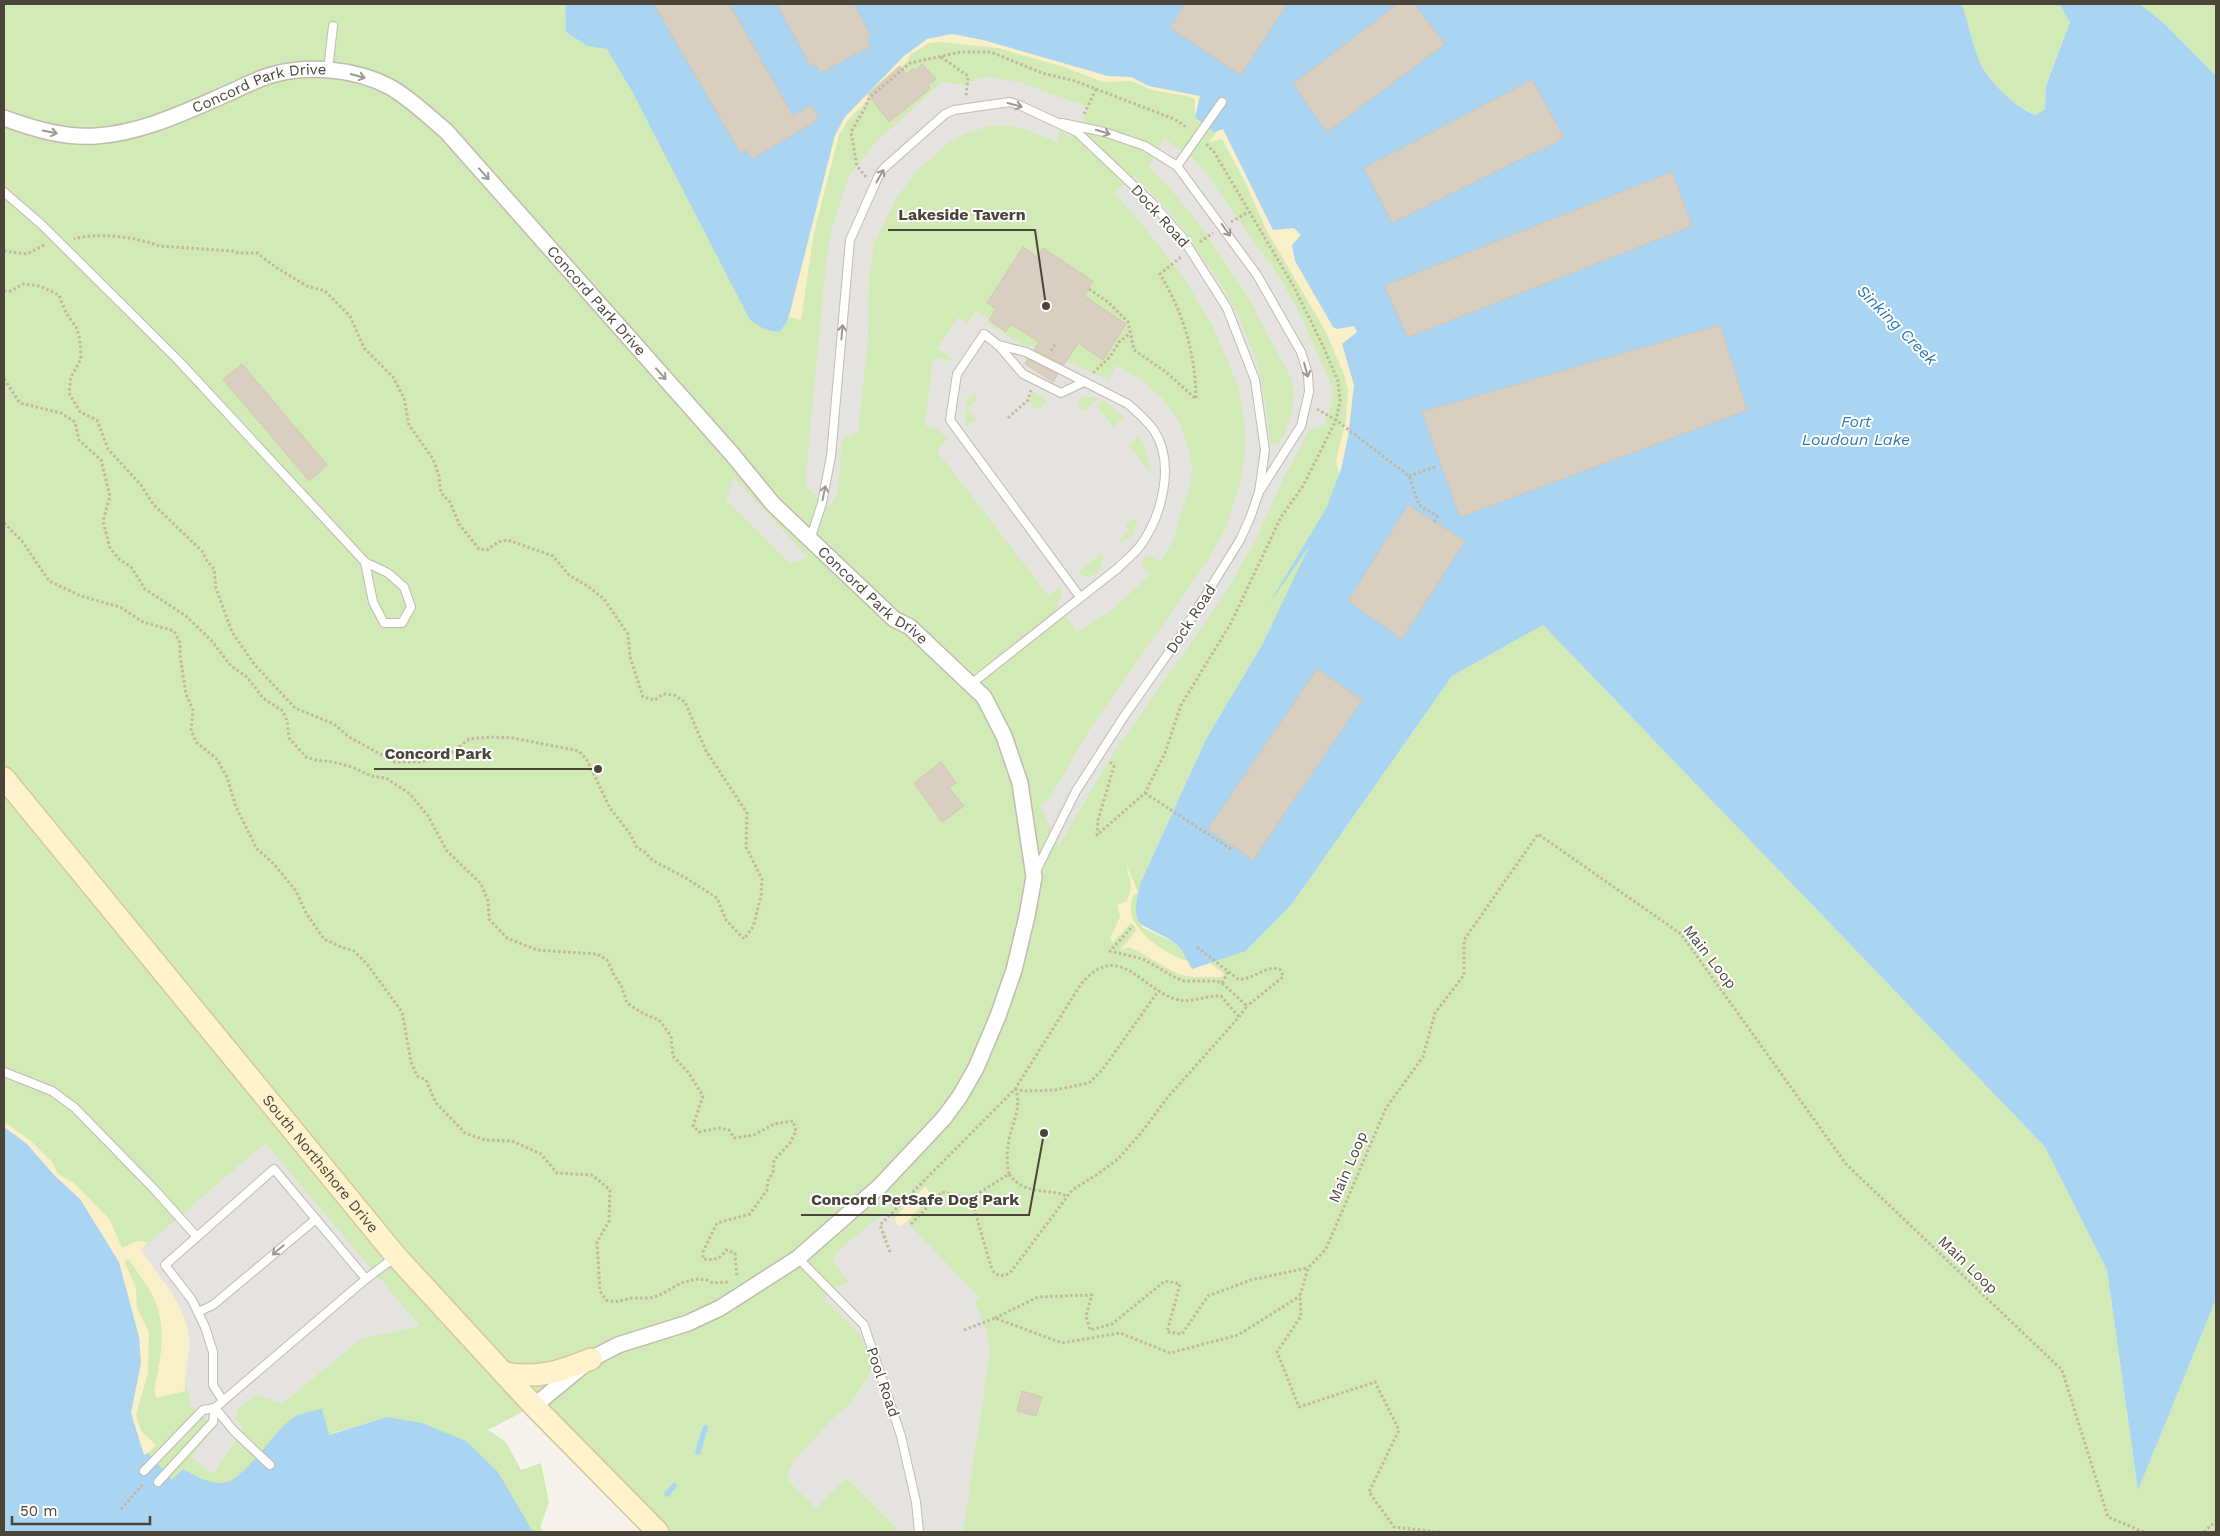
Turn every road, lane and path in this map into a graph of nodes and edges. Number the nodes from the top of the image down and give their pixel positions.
1 (332, 26) dead end
2 (941, 56) junction
3 (328, 70) junction
4 (1096, 89) junction
5 (1222, 102) dead end
6 (966, 108) junction
7 (4, 118) edge
8 (1055, 122) junction
9 (1078, 125) junction
10 (1198, 135) junction
11 (1177, 166) junction
12 (874, 187) junction
13 (4, 192) edge
14 (1174, 263) dead end
15 (1089, 289) dead end
16 (1129, 334) junction
17 (998, 345) junction
18 (4, 379) edge
19 (1084, 382) junction
20 (1307, 404) junction
21 (1336, 420) junction
22 (1435, 467) dead end
23 (1409, 476) junction
24 (1259, 492) junction
25 (4, 523) edge
26 (1433, 524) dead end
27 (810, 540) junction
28 (365, 562) junction
29 (1080, 597) junction
30 (971, 684) junction
31 (1100, 753) junction
32 (4, 778) edge
33 (1145, 793) junction
34 (1232, 849) dead end
35 (1034, 877) junction
36 (1133, 926) dead end
37 (1197, 947) dead end
38 (1228, 972) junction
39 (1222, 983) junction
40 (1159, 990) junction
41 (1247, 1006) junction
42 (1239, 1017) junction
43 (4, 1072) edge
44 (1015, 1089) junction
45 (1009, 1174) junction
46 (1066, 1196) junction
47 (971, 1198) junction
48 (316, 1219) junction
49 (911, 1224) dead end
50 (197, 1237) junction
51 (890, 1252) dead end
52 (396, 1256) junction
53 (798, 1258) junction
54 (1308, 1268) junction
55 (768, 1277) junction
56 (366, 1279) junction
57 (738, 1280) junction
58 (1300, 1296) junction
59 (198, 1312) junction
60 (995, 1318) junction
61 (964, 1330) dead end
62 (591, 1359) junction
63 (504, 1373) junction
64 (222, 1401) junction
65 (534, 1406) junction
66 (215, 1408) junction
67 (270, 1464) dead end
68 (144, 1471) dead end
69 (158, 1482) dead end
70 (2216, 1521) edge
71 (1394, 1527) junction
72 (658, 1532) edge
73 (919, 1532) edge
74 (1398, 1532) edge
75 (1440, 1532) edge
76 (2144, 1532) edge
77 (2204, 1532) edge

1 - 3 lane
2 - 4 path
2 - 6 path
2 - 12 path
7 -> 3 street, Concord Park Drive
3 -> 27 street, Concord Park Drive
4 - 9 path
4 - 10 path
5 - 10 lane
6 -> 8 lane, Dock Road
12 -> 6 lane, Dock Road
8 - 9 lane
8 - 24 lane, Dock Road
9 -> 11 lane
10 - 11 lane
10 - 21 path
11 -> 20 lane
27 -> 12 lane, Dock Road
13 - 28 lane
14 - 16 path
15 - 16 path
16 - 19 path
17 - 19 lane
17 - 19 lane
17 - 29 lane
18 - 57 path
19 - 29 lane
20 - 21 path
20 - 24 lane
21 - 23 path
21 - 33 path
22 - 23 path
23 - 26 path
24 - 31 lane, Dock Road
25 - 57 path
27 - 30 street, Concord Park Drive
28 - 28 lane
29 - 30 lane
30 - 35 street, Concord Park Drive
31 - 33 path
31 - 35 lane, Dock Road
32 - 52 main road, South Northshore Drive
33 - 34 path
35 - 53 street, Concord Park Drive
36 - 39 path
37 - 38 path
38 - 39 path
38 - 41 path
39 - 41 path
40 - 42 path
40 - 44 path
40 - 44 path
41 - 42 path
42 - 46 path
43 - 50 lane
44 - 45 path
44 - 51 path
45 - 46 path
45 - 47 path
46 - 47 path
47 - 49 path
48 - 50 lane
48 - 56 lane
48 -> 59 lane
50 - 59 lane
52 - 56 lane
52 - 63 main road, South Northshore Drive
53 - 55 street, Concord Park Drive
53 - 73 lane, Pool Road
54 - 58 path, Main Loop
54 - 60 path
54 - 76 path, Main Loop
55 - 57 path
55 - 62 street, Concord Park Drive
56 - 64 lane
58 - 60 path
58 - 71 path, Main Loop
59 - 64 lane
60 - 61 path
62 - 63 main road
62 - 65 street, Concord Park Drive
63 - 65 main road, South Northshore Drive
64 - 66 lane
65 - 72 main road, South Northshore Drive
66 - 67 lane
66 - 68 lane
66 - 69 lane
70 - 77 path
71 - 74 path
71 - 75 path

